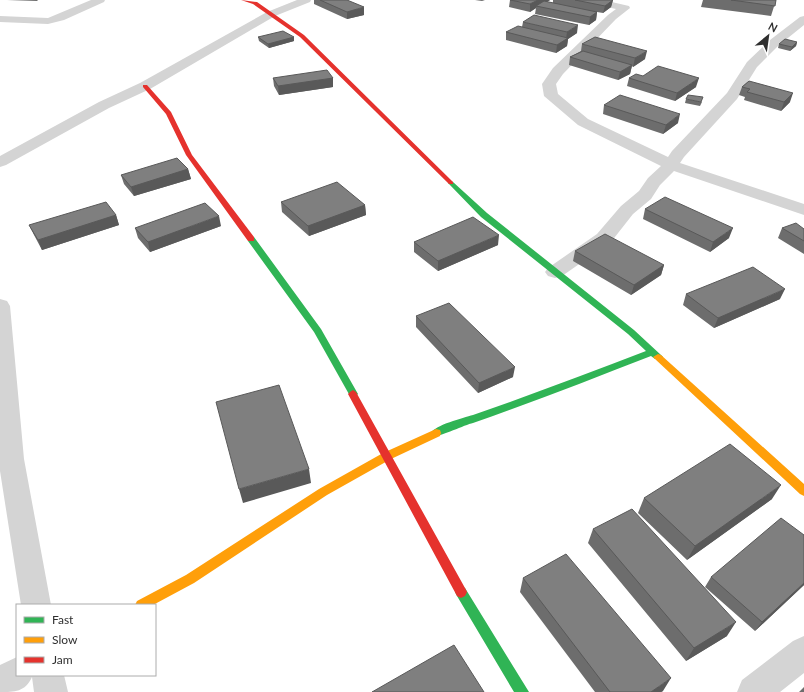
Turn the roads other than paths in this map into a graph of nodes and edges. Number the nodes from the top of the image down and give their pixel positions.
1 (100, 0) edge
2 (243, 0) edge
3 (306, 0) edge
4 (588, 0) edge
5 (271, 14) junction
6 (0, 19) edge
7 (804, 19) edge
8 (145, 86) junction
9 (0, 162) edge
10 (672, 165) junction
11 (804, 210) edge
12 (555, 272) junction
13 (0, 306) edge
14 (652, 352) junction
15 (387, 456) junction
16 (804, 491) edge
17 (36, 604) edge
18 (143, 604) edge
19 (804, 652) edge
20 (16, 674) edge
21 (48, 676) edge
22 (0, 683) edge
23 (51, 692) edge
24 (522, 692) edge
25 (754, 692) edge

1 - 6 street
2 - 5 street
3 - 5 street
4 - 10 street
5 - 8 street
5 - 12 street
7 - 10 street
8 - 9 street
8 - 15 street
10 - 11 street
10 - 12 street
12 - 14 street
13 - 17 street
14 - 15 street
14 - 16 street
15 - 18 street
15 - 24 street
19 - 25 street
20 - 22 street
21 - 23 street

